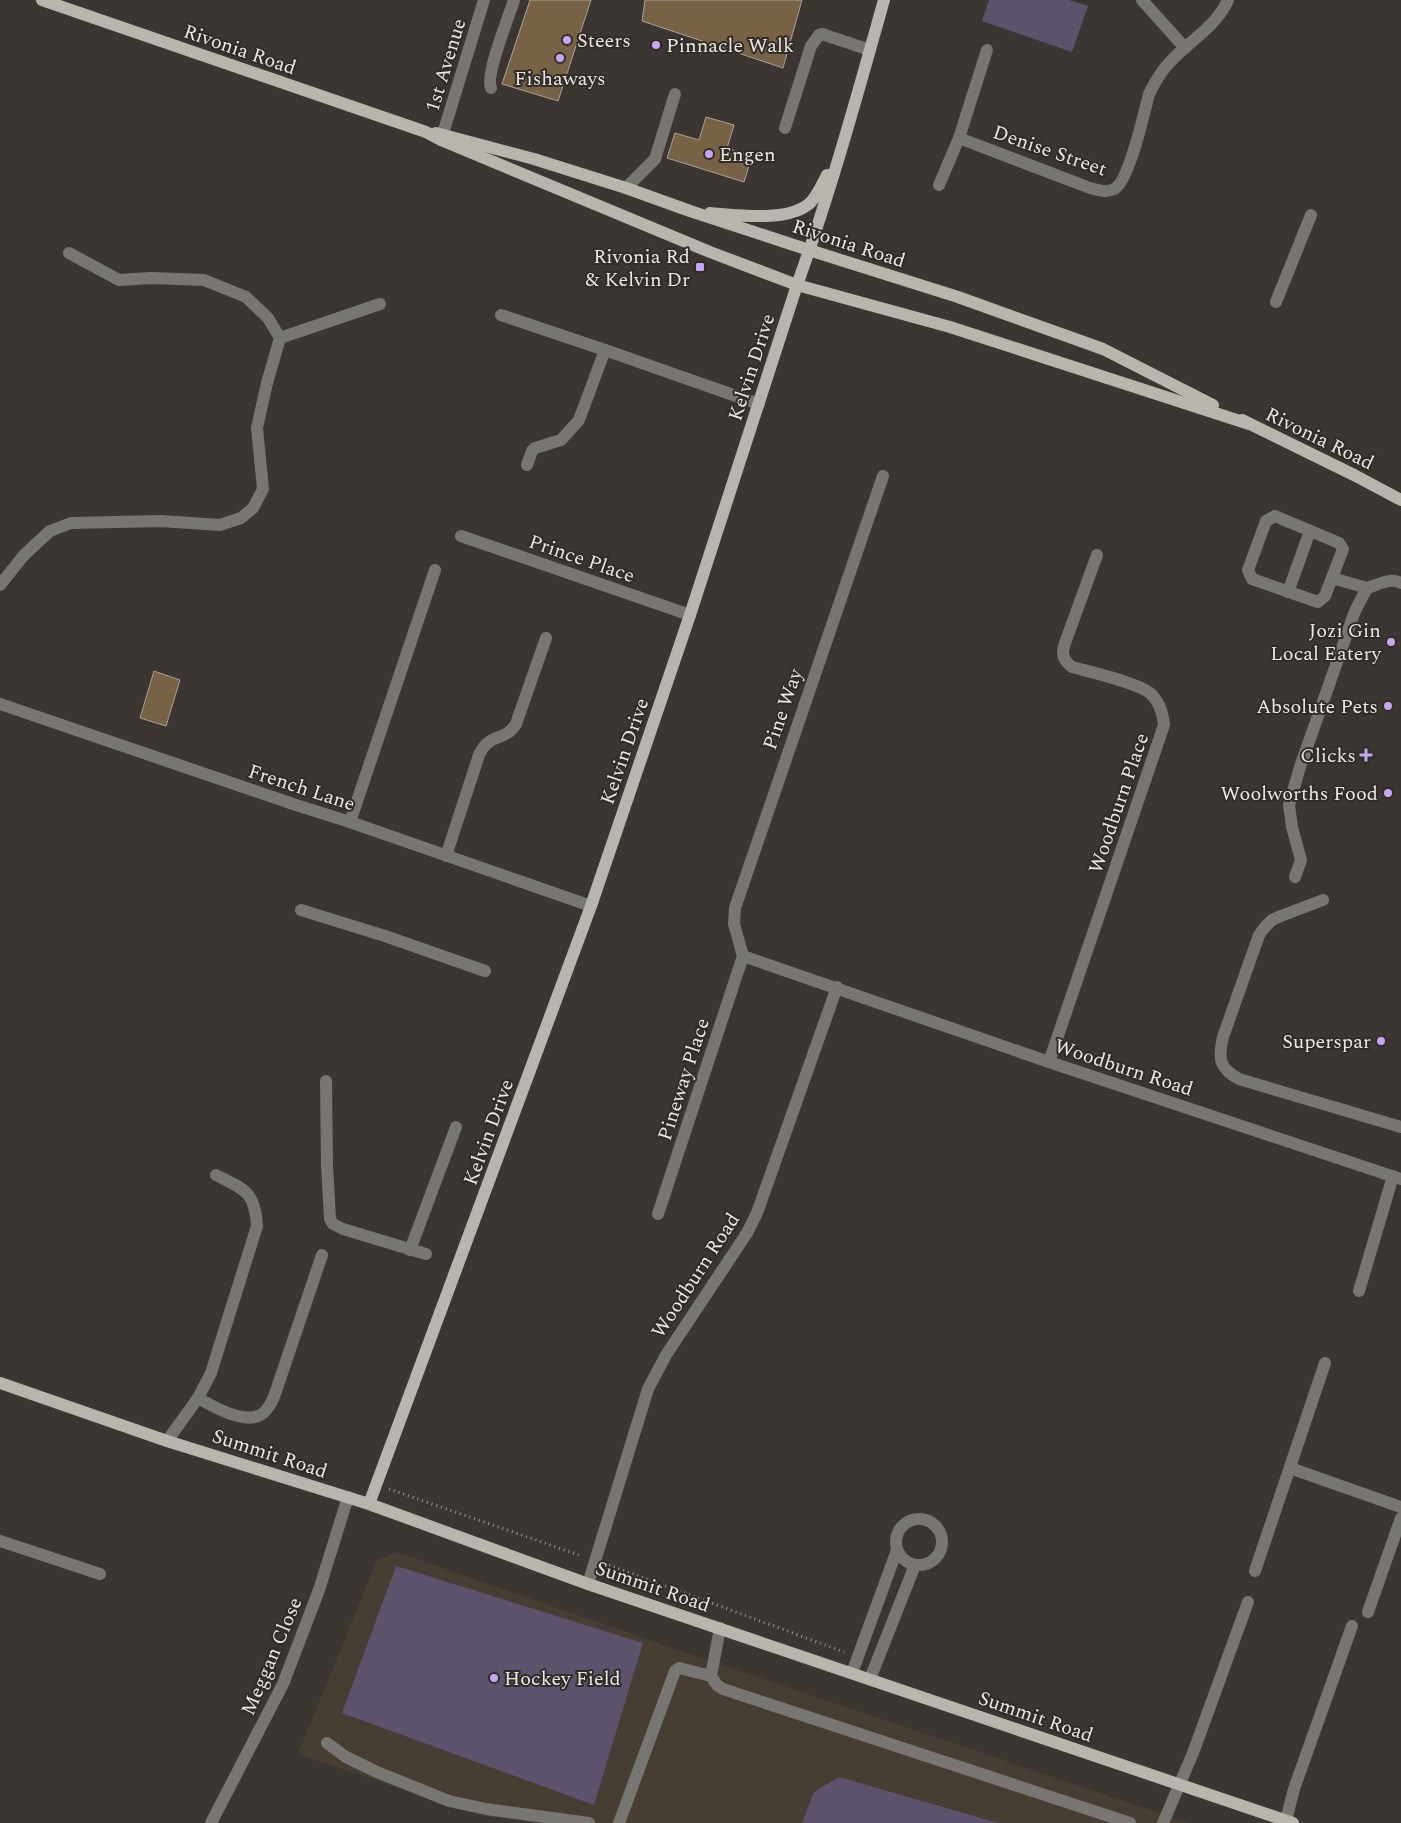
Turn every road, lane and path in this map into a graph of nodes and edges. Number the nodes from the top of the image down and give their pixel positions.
1 (42, 0) edge
2 (484, 0) edge
3 (514, 0) edge
4 (884, 0) edge
5 (1142, 0) edge
6 (1228, 0) edge
7 (1185, 48) junction
8 (870, 50) junction
9 (987, 50) dead end
10 (491, 88) dead end
11 (675, 94) dead end
12 (785, 128) dead end
13 (847, 134) junction
14 (442, 137) junction
15 (958, 138) junction
16 (939, 185) dead end
17 (626, 188) junction
18 (690, 211) junction
19 (1311, 215) dead end
20 (809, 250) junction
21 (69, 253) dead end
22 (797, 285) junction
23 (1276, 302) dead end
24 (380, 304) dead end
25 (501, 315) dead end
26 (280, 338) junction
27 (605, 350) junction
28 (759, 404) junction
29 (1249, 424) junction
30 (526, 465) dead end
31 (883, 476) dead end
32 (1401, 500) edge
33 (1310, 530) junction
34 (461, 536) dead end
35 (1097, 555) dead end
36 (435, 570) dead end
37 (1332, 578) junction
38 (1401, 583) edge
39 (0, 585) edge
40 (1367, 588) junction
41 (1288, 592) junction
42 (690, 615) junction
43 (546, 638) dead end
44 (0, 704) edge
45 (350, 822) junction
46 (446, 856) junction
47 (1295, 877) dead end
48 (1323, 900) dead end
49 (591, 906) junction
50 (301, 910) dead end
51 (743, 956) junction
52 (485, 971) dead end
53 (837, 988) junction
54 (1049, 1062) junction
55 (326, 1081) dead end
56 (456, 1127) dead end
57 (1401, 1128) edge
58 (216, 1175) dead end
59 (1397, 1178) edge
60 (658, 1214) dead end
61 (410, 1250) junction
62 (426, 1254) dead end
63 (322, 1255) dead end
64 (1359, 1291) dead end
65 (1325, 1363) dead end
66 (0, 1383) edge
67 (198, 1398) junction
68 (168, 1440) junction
69 (1290, 1468) junction
70 (377, 1484) junction
71 (348, 1497) junction
72 (369, 1504) junction
73 (1401, 1507) edge
74 (1401, 1518) edge
75 (0, 1541) edge
76 (896, 1550) junction
77 (595, 1560) junction
78 (915, 1565) junction
79 (1256, 1571) dead end
80 (100, 1574) dead end
81 (588, 1584) junction
82 (1248, 1602) dead end
83 (1368, 1612) dead end
84 (1352, 1626) dead end
85 (720, 1628) junction
86 (858, 1657) junction
87 (852, 1674) junction
88 (710, 1676) junction
89 (870, 1679) junction
90 (327, 1743) dead end
91 (1179, 1784) junction
92 (1290, 1822) edge
93 (211, 1823) edge
94 (589, 1823) edge
95 (619, 1823) edge
96 (1130, 1823) edge
97 (1163, 1823) edge

1 - 14 main road, Rivonia Road
2 - 14 street, 1st Avenue
3 - 10 street
4 - 8 main road, Kelvin Drive
5 - 7 street
6 - 7 street, Denise Street
7 - 15 street, Denise Street
8 - 12 street
8 - 13 main road, Kelvin Drive
9 - 15 street
11 - 17 street
13 - 18 main road
13 - 20 main road, Kelvin Drive
14 - 17 main road, Rivonia Road
14 - 22 main road, Rivonia Road
15 - 16 street
17 - 18 main road, Rivonia Road
18 - 20 main road, Rivonia Road
19 - 23 street
20 - 22 main road, Kelvin Drive
20 - 29 main road, Rivonia Road
21 - 26 street
22 - 28 main road, Kelvin Drive
22 - 29 main road, Rivonia Road
24 - 26 street
25 - 27 street
26 - 39 street
27 - 28 street
27 - 30 street
28 - 42 main road, Kelvin Drive
29 - 32 main road, Rivonia Road
31 - 51 street, Pine Way
33 - 37 street
33 - 41 street
33 - 41 street
34 - 42 street, Prince Place
35 - 54 street, Woodburn Place
36 - 45 street
37 - 40 street
37 - 41 street
38 - 40 street
40 - 47 street
42 - 49 main road, Kelvin Drive
43 - 46 street
44 - 45 street, French Lane
45 - 46 street, French Lane
46 - 49 street, French Lane
48 - 57 street
49 - 70 main road, Kelvin Drive
50 - 52 street
51 - 53 street, Woodburn Road
51 - 60 street, Pineway Place
53 - 54 street, Woodburn Road
53 - 77 street, Woodburn Road
54 - 59 street, Woodburn Road
55 - 61 street
56 - 61 street
58 - 67 street
59 - 64 street
61 - 62 street
63 - 67 street
65 - 69 street
66 - 68 main road, Summit Road
67 - 68 street
68 - 71 main road, Summit Road
69 - 73 street
69 - 79 street
70 - 72 main road, Kelvin Drive
70 - 77 path
71 - 72 main road, Summit Road
71 - 93 street, Meggan Close
72 - 81 main road, Summit Road
74 - 83 street
75 - 80 street
76 - 78 street
76 - 78 street
76 - 86 street
77 - 81 street, Woodburn Road
77 - 86 path
78 - 89 street
81 - 85 main road, Summit Road
82 - 91 street
84 - 92 street
85 - 87 main road, Summit Road
85 - 88 street
86 - 87 street
87 - 89 main road, Summit Road
88 - 95 street
88 - 96 street
89 - 91 main road, Summit Road
90 - 94 street
91 - 92 main road, Summit Road
91 - 97 street

